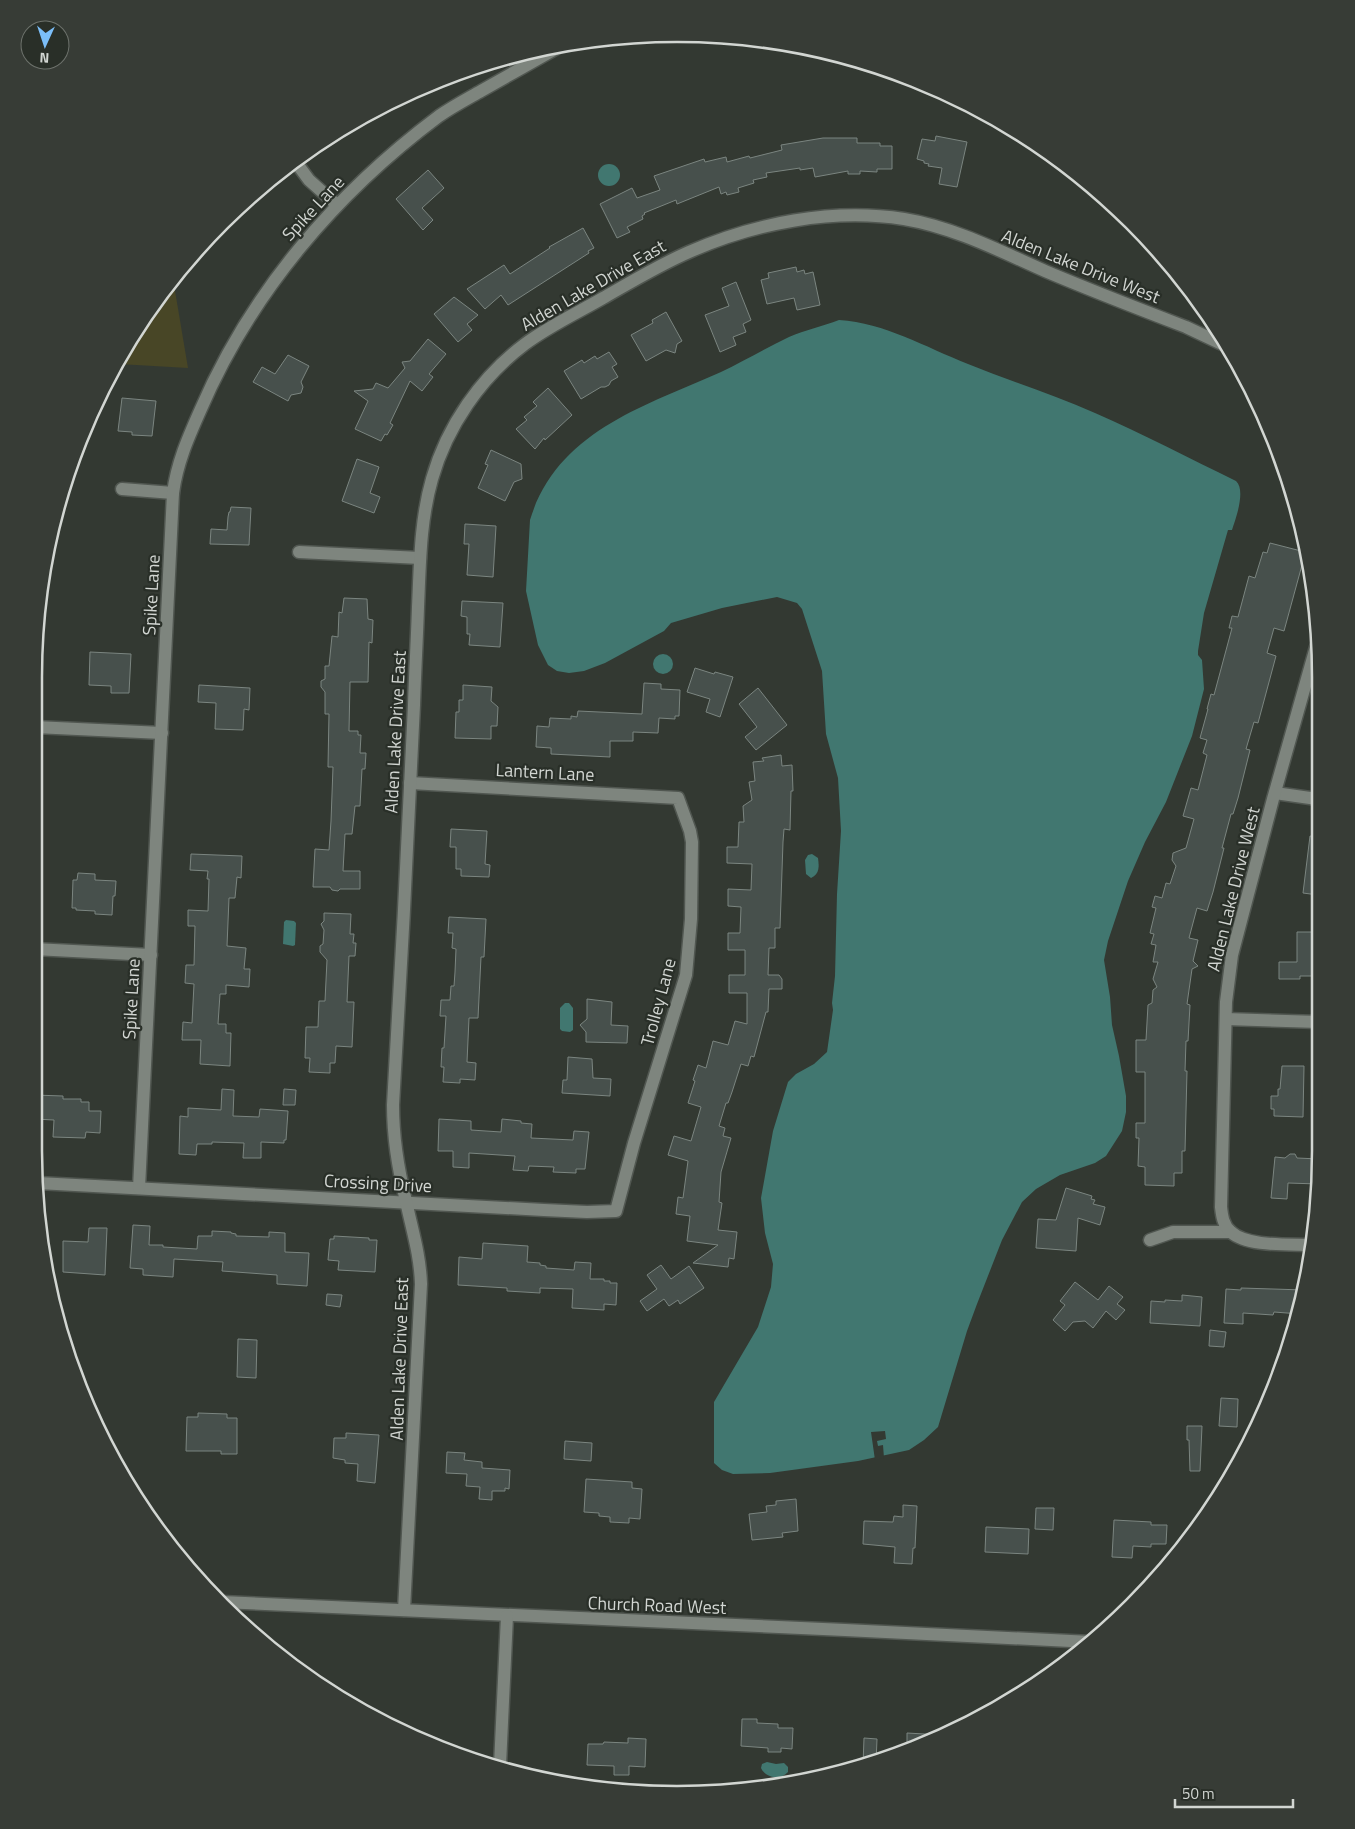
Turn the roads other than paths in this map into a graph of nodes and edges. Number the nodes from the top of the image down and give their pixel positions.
1 (539, 58) edge
2 (300, 168) edge
3 (337, 205) junction
4 (953, 232) joint
5 (1215, 341) edge
6 (122, 490) dead end
7 (173, 493) junction
8 (299, 552) dead end
9 (420, 558) junction
10 (1312, 662) edge
11 (42, 727) edge
12 (162, 733) junction
13 (410, 783) junction
14 (1275, 792) junction
15 (678, 798) joint
16 (1312, 798) edge
17 (42, 949) edge
18 (151, 955) junction
19 (1226, 1019) junction
20 (1312, 1022) edge
21 (44, 1184) edge
22 (139, 1188) junction
23 (406, 1202) junction
24 (616, 1210) joint
25 (1231, 1232) junction
26 (1150, 1240) dead end
27 (1305, 1245) edge
28 (229, 1602) edge
29 (404, 1610) junction
30 (507, 1616) junction
31 (1081, 1642) edge
32 (500, 1761) edge

1 - 3 street, Spike Lane
2 - 3 street
3 - 7 street, Spike Lane
4 - 5 street, Alden Lake Drive West
4 - 9 street, Alden Lake Drive East
6 - 7 street
7 - 12 street, Spike Lane
8 - 9 street
9 - 13 street, Alden Lake Drive East
10 - 14 street, Alden Lake Drive West
11 - 12 street
12 - 18 street, Spike Lane
13 - 15 street, Lantern Lane
13 - 23 street, Alden Lake Drive East
14 - 16 street
14 - 19 street, Alden Lake Drive West
15 - 24 street, Trolley Lane
17 - 18 street
18 - 22 street, Spike Lane
19 - 20 street
19 - 25 street, Alden Lake Drive West
21 - 22 street, Crossing Drive
22 - 23 street, Crossing Drive
23 - 24 street, Crossing Drive
23 - 29 street, Alden Lake Drive East
25 - 26 street
25 - 27 street
28 - 29 street, Church Road West
29 - 30 street, Church Road West
30 - 31 street, Church Road West
30 - 32 street

